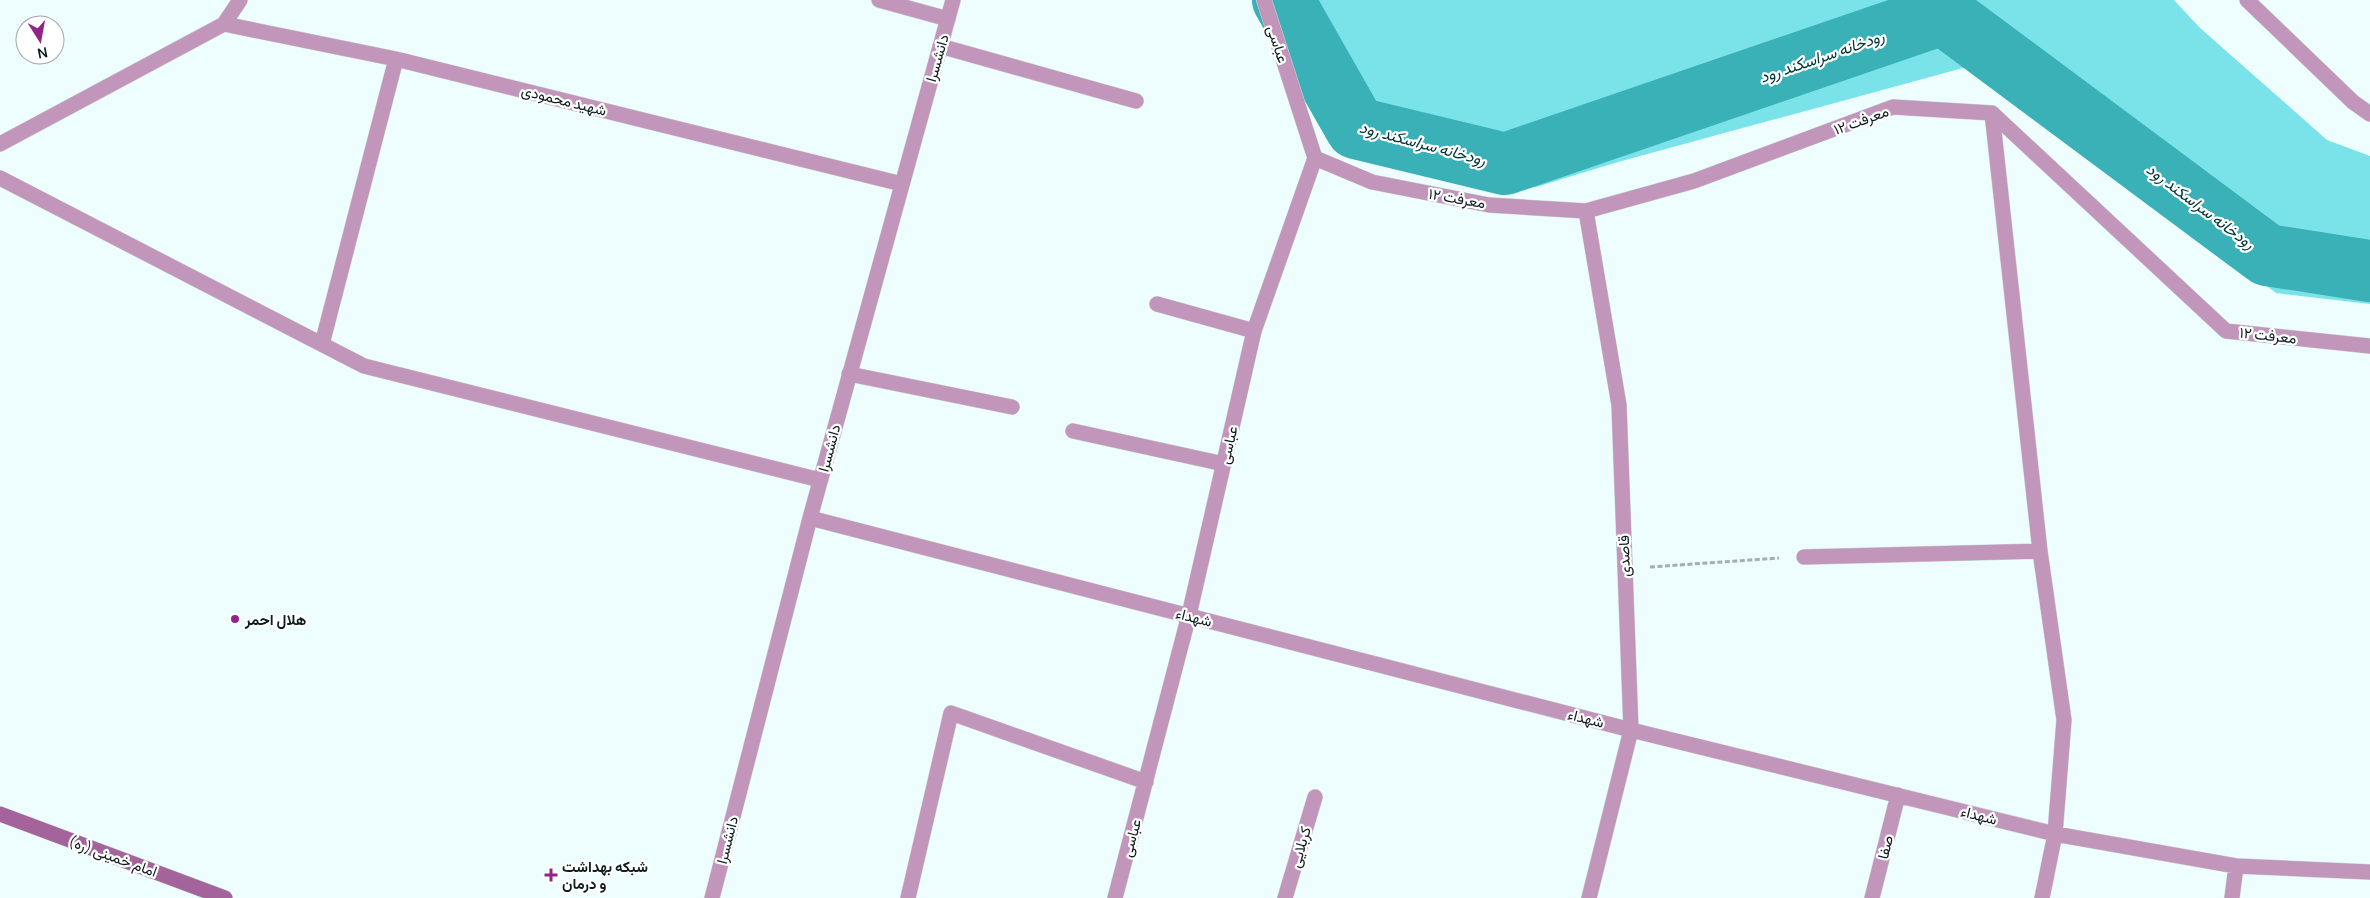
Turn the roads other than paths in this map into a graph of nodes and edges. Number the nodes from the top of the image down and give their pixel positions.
1 (240, 0) edge
2 (879, 0) edge
3 (953, 0) edge
4 (1264, 0) edge
5 (2247, 0) edge
6 (948, 18) junction
7 (224, 24) junction
8 (940, 46) junction
9 (396, 59) junction
10 (1136, 101) dead end
11 (1992, 113) junction
12 (2370, 114) edge
13 (0, 144) edge
14 (1315, 158) junction
15 (0, 178) edge
16 (902, 184) junction
17 (1586, 212) junction
18 (1157, 304) dead end
19 (1254, 331) junction
20 (322, 344) junction
21 (2370, 346) edge
22 (849, 374) junction
23 (1012, 407) dead end
24 (1073, 431) dead end
25 (1224, 464) junction
26 (820, 480) junction
27 (810, 518) junction
28 (2040, 551) junction
29 (1804, 557) road end
30 (1189, 616) junction
31 (1631, 730) junction
32 (1146, 782) junction
33 (1898, 795) junction
34 (1315, 797) dead end
35 (0, 814) edge
36 (2055, 834) junction
37 (2236, 866) junction
38 (2370, 872) edge
39 (225, 898) edge
40 (712, 898) edge
41 (908, 898) edge
42 (1115, 898) edge
43 (1286, 898) edge
44 (1589, 898) edge
45 (1872, 898) edge
46 (2042, 898) edge
47 (2232, 898) edge

1 - 7 street
2 - 6 street
3 - 6 street, دانشسرا
4 - 14 street, عباسی
5 - 12 street
6 - 8 street, دانشسرا
7 - 9 street, شهید محمودی
7 - 13 street
8 - 10 street
8 - 16 street, دانشسرا
9 - 16 street, شهید محمودی
9 - 20 street
11 - 17 street, معرفت ۱۲
11 - 21 street, معرفت ۱۲
11 - 28 street
14 - 17 street, معرفت ۱۲
14 - 19 street, عباسی
15 - 20 street
16 - 22 street, دانشسرا
17 - 31 street, قاصدی
18 - 19 street
19 - 25 street, عباسی
20 - 26 street
22 - 23 street
22 - 26 street, دانشسرا
24 - 25 street
25 - 30 street, عباسی
26 - 27 street, دانشسرا
27 - 30 street, شهداء
27 - 40 street, دانشسرا
28 - 29 street
28 - 36 street
30 - 31 street, شهداء
30 - 32 street, عباسی
31 - 33 street, شهداء
31 - 44 street, قاصدی
32 - 41 street
32 - 42 street, عباسی
33 - 36 street, شهداء
33 - 45 street, صفا
34 - 43 street, کربلایی
35 - 39 main road, امام خمینی (ره)
36 - 37 street, شهداء
36 - 46 street
37 - 38 street, شهداء
37 - 47 street

